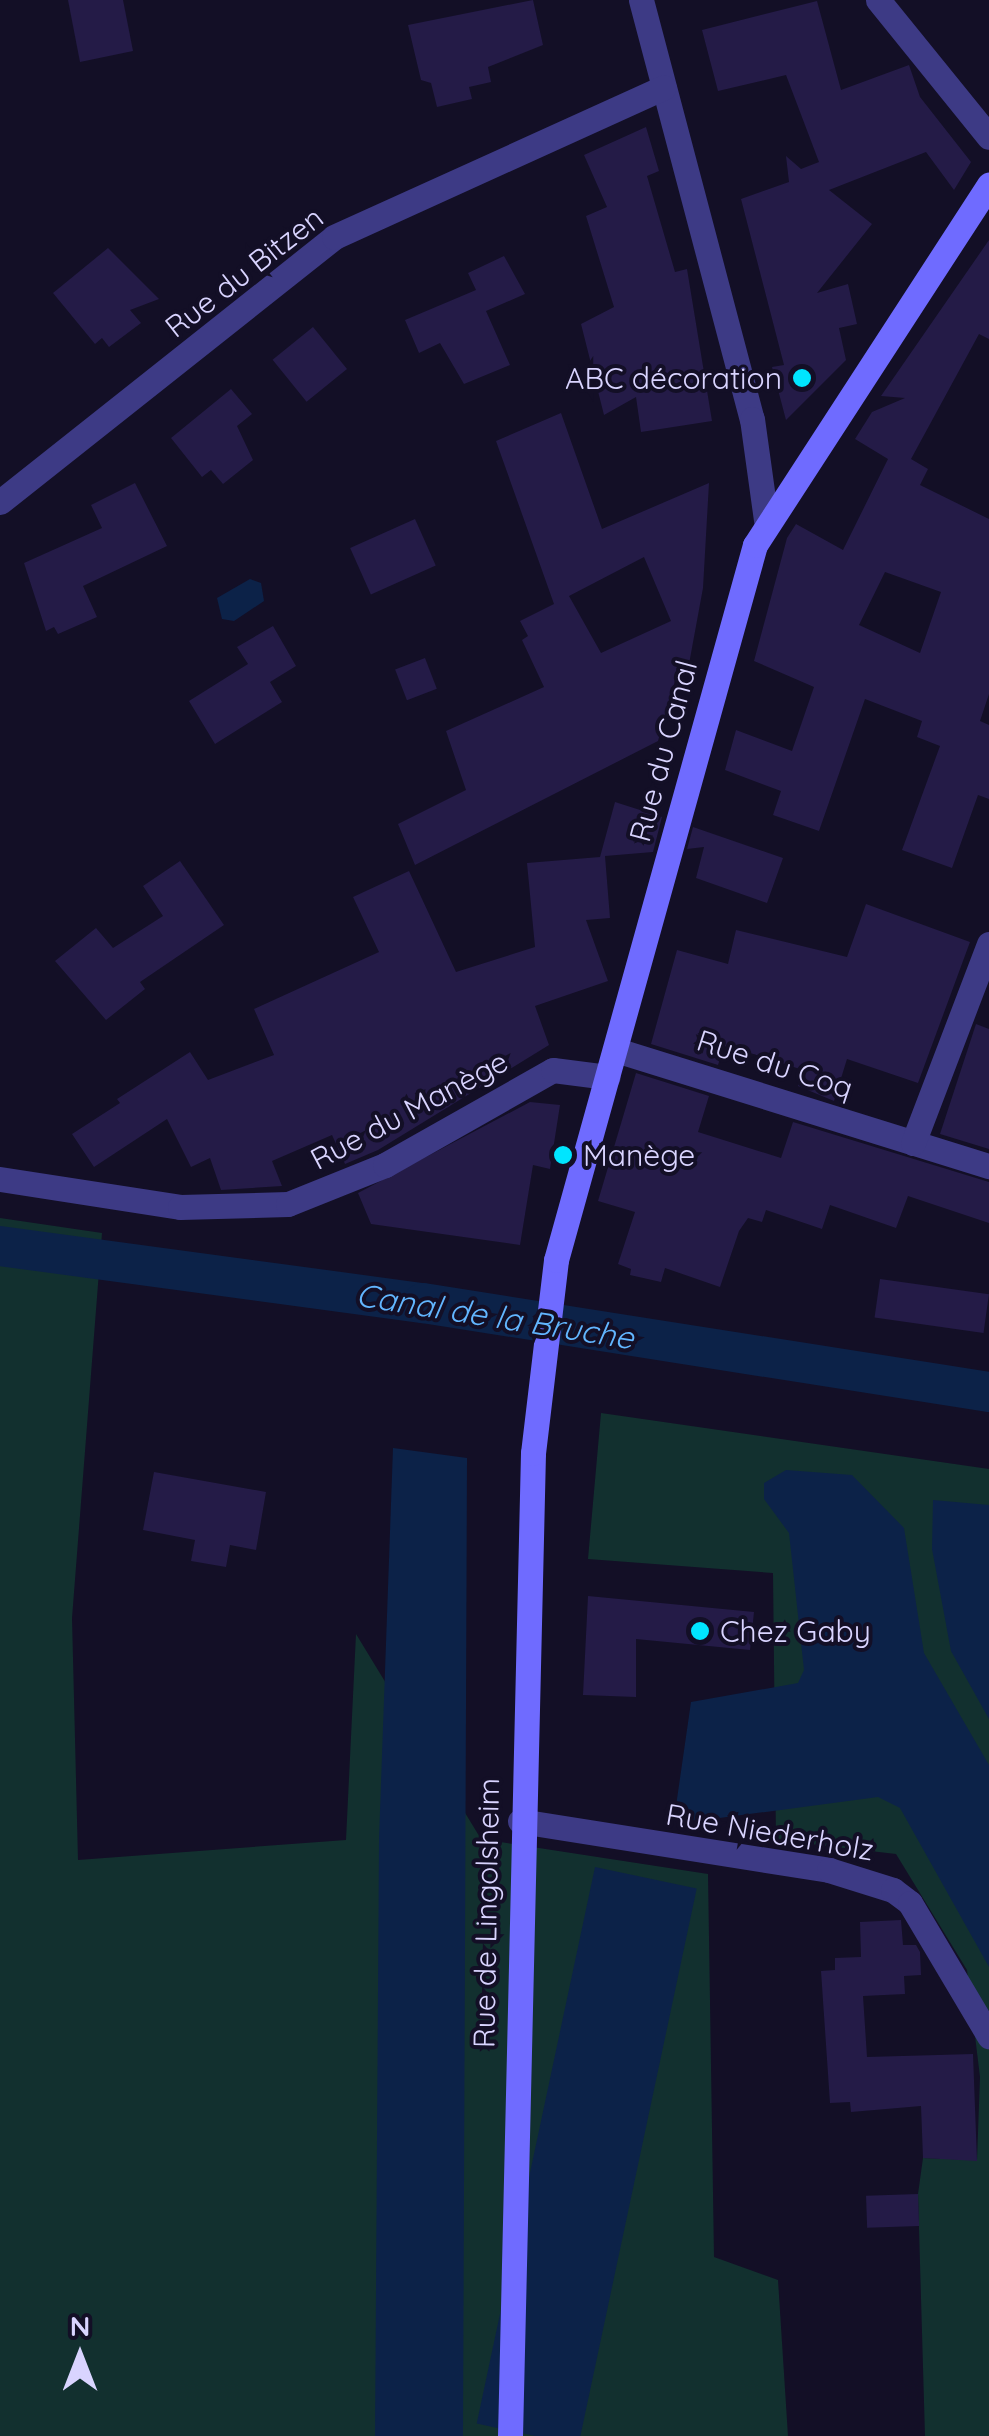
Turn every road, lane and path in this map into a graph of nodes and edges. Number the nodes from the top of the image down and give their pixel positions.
1 (641, 0) edge
2 (878, 0) edge
3 (664, 87) junction
4 (989, 137) edge
5 (989, 184) edge
6 (0, 502) edge
7 (766, 520) junction
8 (989, 944) edge
9 (616, 1050) junction
10 (608, 1077) junction
11 (913, 1143) junction
12 (989, 1166) edge
13 (0, 1179) edge
14 (540, 1392) joint
15 (520, 1822) junction
16 (989, 2036) edge
17 (510, 2436) edge

1 - 3 street
2 - 4 street
3 - 6 street, Rue du Bitzen
3 - 7 street
5 - 7 main road, Rue du Canal
7 - 9 main road, Rue du Canal
8 - 11 street
9 - 10 main road, Rue du Canal
9 - 11 street, Rue du Coq
10 - 13 street, Rue du Manège
10 - 14 main road, Rue du Canal
11 - 12 street, Rue du Coq
14 - 15 main road, Rue de Lingolsheim
15 - 16 street, Rue Niederholz
15 - 17 main road, Rue de Lingolsheim

